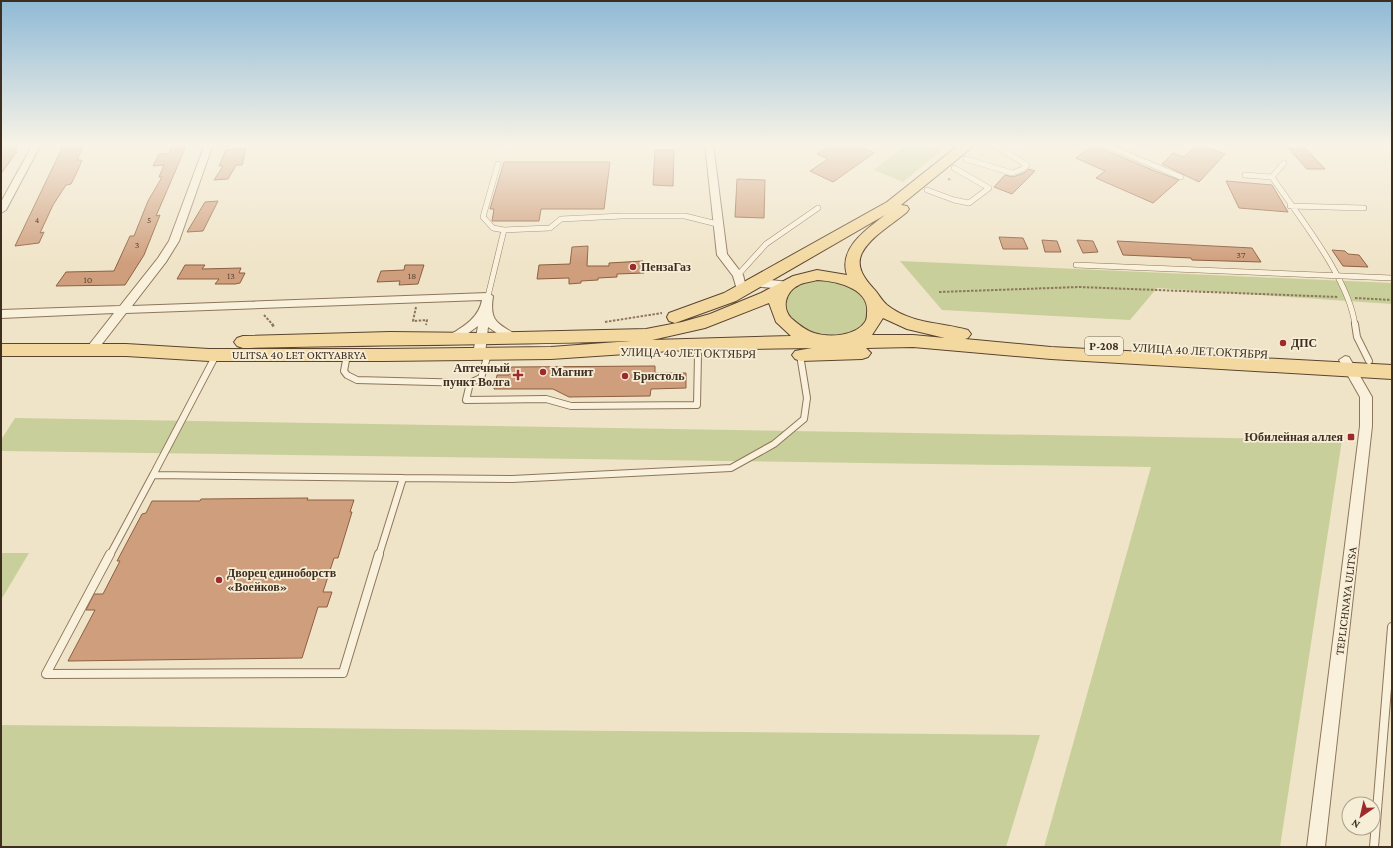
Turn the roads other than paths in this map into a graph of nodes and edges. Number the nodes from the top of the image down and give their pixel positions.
1 (15, 184) edge
2 (195, 184) edge
3 (492, 184) edge
4 (713, 184) edge
5 (918, 184) edge
6 (936, 184) edge
7 (981, 184) edge
8 (1276, 184) edge
9 (927, 190) junction
10 (892, 204) junction
11 (1290, 206) junction
12 (818, 208) dead end
13 (1364, 208) dead end
14 (1, 210) edge
15 (717, 224) junction
16 (504, 230) junction
17 (1076, 265) dead end
18 (738, 275) junction
19 (1338, 275) junction
20 (1392, 278) edge
21 (757, 283) junction
22 (788, 285) junction
23 (742, 291) junction
24 (868, 295) junction
25 (488, 296) junction
26 (124, 309) junction
27 (486, 309) junction
28 (1, 314) edge
29 (598, 336) junction
30 (452, 339) junction
31 (514, 339) junction
32 (822, 342) junction
33 (840, 342) junction
34 (483, 349) junction
35 (1003, 349) junction
36 (1, 350) edge
37 (91, 350) junction
38 (126, 350) junction
39 (698, 354) junction
40 (216, 355) junction
41 (347, 355) junction
42 (800, 355) junction
43 (1369, 361) junction
44 (1392, 362) edge
45 (1349, 365) junction
46 (1392, 372) edge
47 (470, 382) junction
48 (153, 475) junction
49 (403, 478) junction
50 (1392, 627) edge
51 (1316, 847) edge
52 (1374, 847) edge

1 - 14 street
2 - 26 street
3 - 16 lane
4 - 15 street
5 - 10 main road
6 - 9 main road, УЛИЦА 40 ЛЕТ ОКТЯБРЯ
7 - 9 lane
8 - 11 lane
9 - 24 main road, УЛИЦА 40 ЛЕТ ОКТЯБРЯ
10 - 21 main road
10 - 22 main road
11 - 13 lane
11 - 19 lane
12 - 18 lane
15 - 16 lane
15 - 18 street
16 - 25 lane
17 - 19 lane
18 - 21 street
18 - 23 street
19 - 20 lane
19 - 43 lane
21 - 22 street
21 - 23 main road
22 - 24 main road, УЛИЦА 40 ЛЕТ ОКТЯБРЯ
22 - 29 main road, УЛИЦА 40 ЛЕТ ОКТЯБРЯ
22 - 32 main road, УЛИЦА 40 ЛЕТ ОКТЯБРЯ
23 - 29 main road
24 - 33 main road, УЛИЦА 40 ЛЕТ ОКТЯБРЯ
24 - 45 main road, УЛИЦА 40 ЛЕТ ОКТЯБРЯ / Р-208
25 - 26 street
25 - 27 street
26 - 28 street
26 - 37 street
27 - 30 street
27 - 31 street
27 - 34 street
29 - 31 main road, УЛИЦА 40 ЛЕТ ОКТЯБРЯ
29 - 32 main road, УЛИЦА 40 ЛЕТ ОКТЯБРЯ
29 - 34 main road, ULITSA 40 LET OKTYABRYA
29 - 39 main road, УЛИЦА 40 ЛЕТ ОКТЯБРЯ / Р-208
30 - 34 main road
30 - 38 main road
31 - 34 main road, УЛИЦА 40 ЛЕТ ОКТЯБРЯ
32 - 33 main road, УЛИЦА 40 ЛЕТ ОКТЯБРЯ
33 - 35 main road, УЛИЦА 40 ЛЕТ ОКТЯБРЯ / Р-208
34 - 41 main road, ULITSA 40 LET OKTYABRYA
34 - 47 lane
35 - 42 main road, УЛИЦА 40 ЛЕТ ОКТЯБРЯ / Р-208
35 - 45 main road, УЛИЦА 40 ЛЕТ ОКТЯБРЯ / Р-208
36 - 37 main road, ULITSA 40 LET OKTYABRYA
37 - 38 main road, ULITSA 40 LET OKTYABRYA
38 - 40 main road, ULITSA 40 LET OKTYABRYA
39 - 42 main road, УЛИЦА 40 ЛЕТ ОКТЯБРЯ / Р-208
39 - 47 lane
40 - 41 main road, ULITSA 40 LET OKTYABRYA
40 - 48 lane
41 - 47 lane
42 - 49 lane
43 - 44 main road, УЛИЦА 40 ЛЕТ ОКТЯБРЯ / Р-208
43 - 45 main road, УЛИЦА 40 ЛЕТ ОКТЯБРЯ / Р-208
45 - 46 main road, УЛИЦА 40 ЛЕТ ОКТЯБРЯ / Р-208
45 - 51 street, TEPLICHNAYA ULITSA
48 - 49 lane
48 - 49 lane
50 - 52 lane

